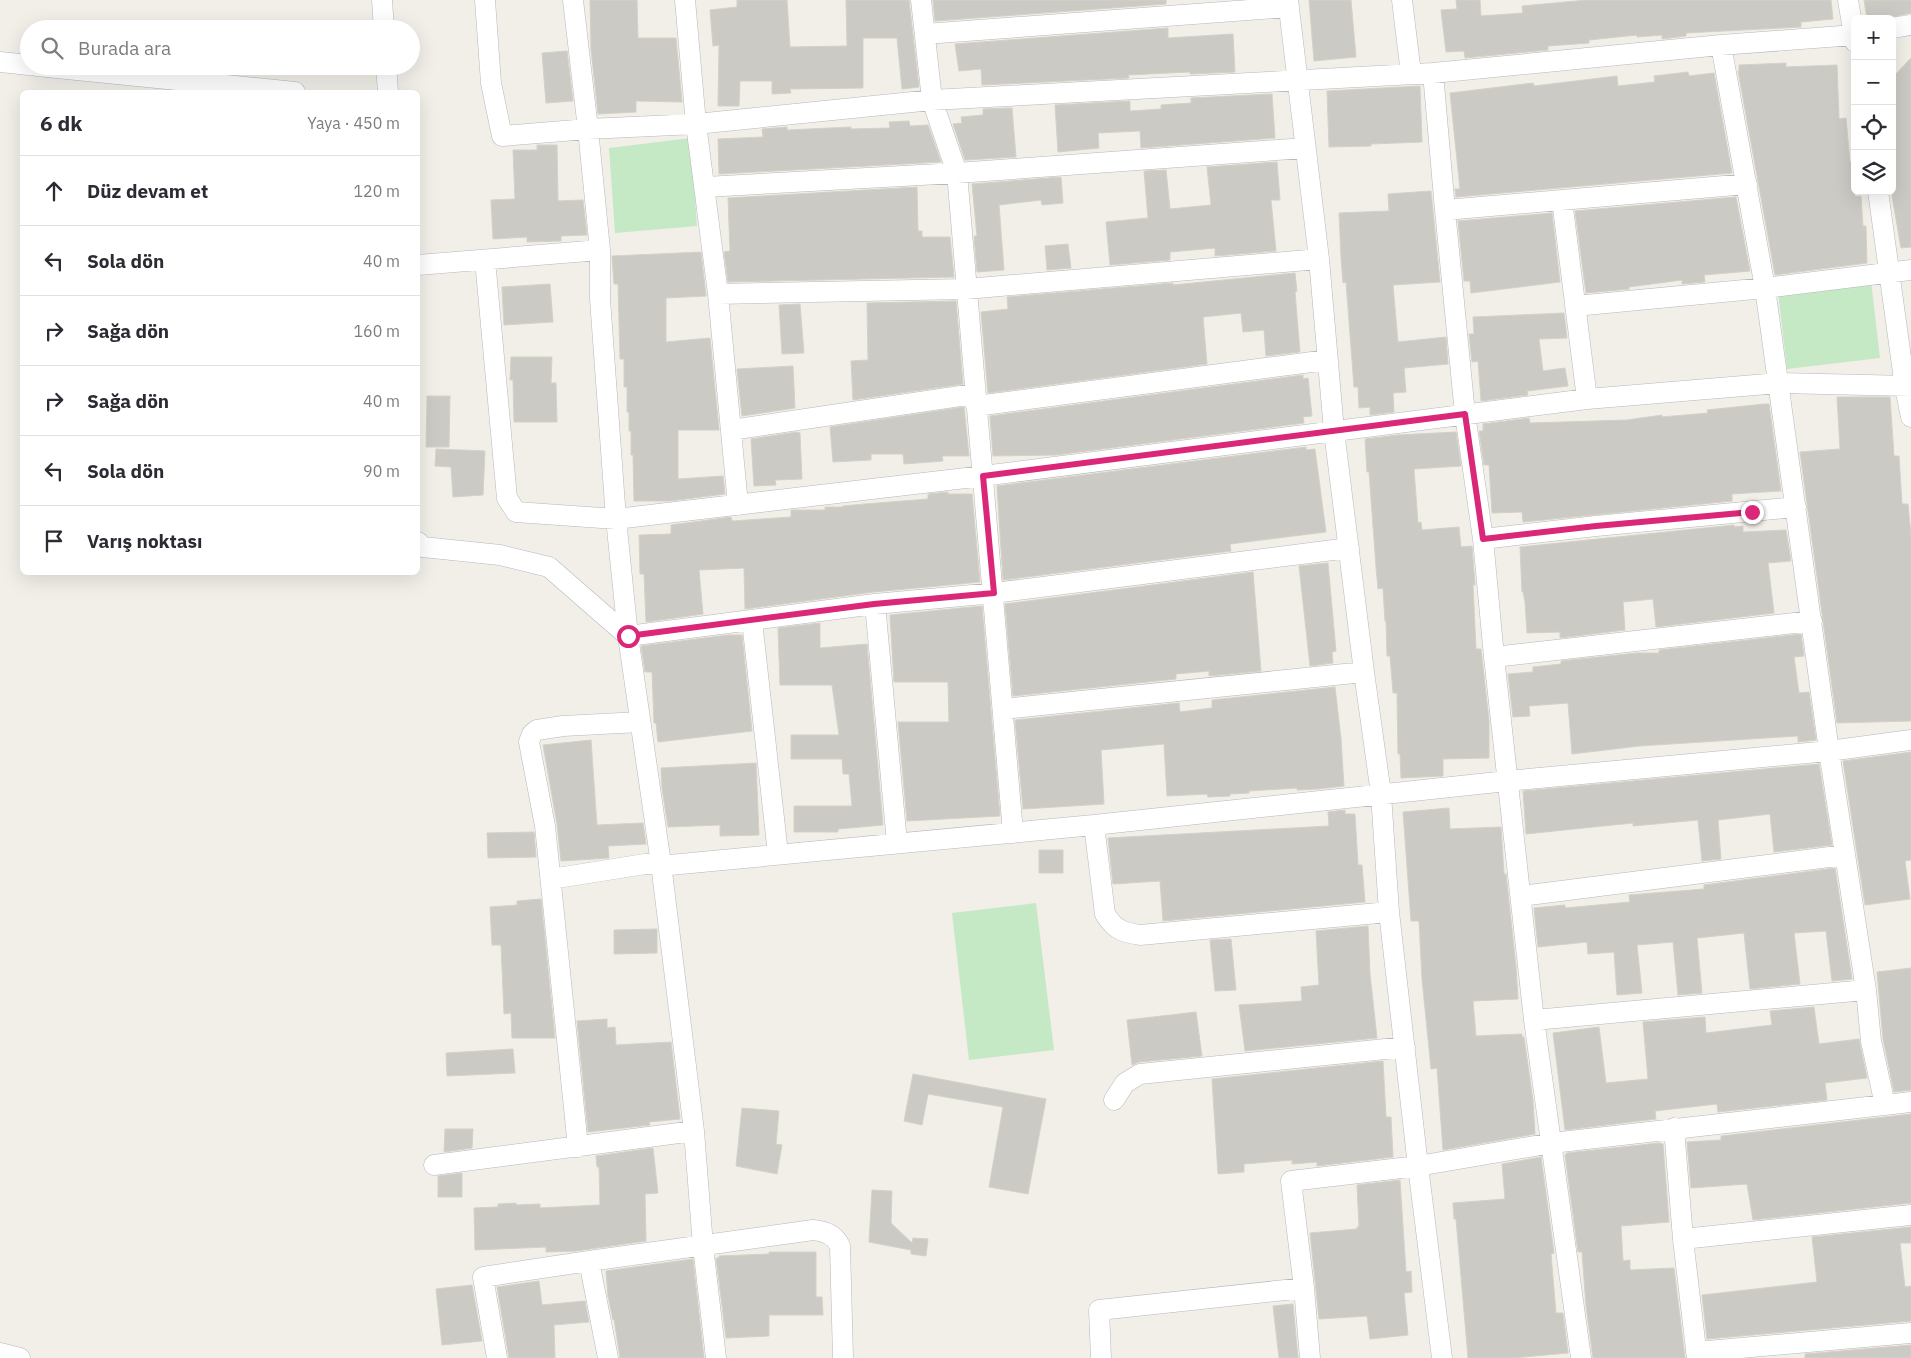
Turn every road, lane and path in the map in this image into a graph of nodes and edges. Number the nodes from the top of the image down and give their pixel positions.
1 (382, 0) edge
2 (485, 0) edge
3 (573, 0) edge
4 (686, 0) edge
5 (921, 0) edge
6 (1402, 0) edge
7 (1848, 0) edge
8 (1288, 4) edge
9 (1851, 19) edge
10 (383, 20) edge
11 (1911, 25) edge
12 (1896, 27) edge
13 (925, 34) junction
14 (1851, 38) edge
15 (1721, 45) junction
16 (0, 62) edge
17 (20, 64) edge
18 (1433, 73) junction
19 (1411, 74) junction
20 (126, 75) edge
21 (387, 75) edge
22 (1297, 81) junction
23 (275, 90) edge
24 (388, 90) edge
25 (932, 100) junction
26 (696, 124) junction
27 (588, 129) junction
28 (1305, 148) junction
29 (957, 172) junction
30 (1747, 184) junction
31 (705, 187) junction
32 (1879, 195) edge
33 (1562, 200) junction
34 (1444, 210) junction
35 (600, 250) junction
36 (1319, 259) junction
37 (486, 260) junction
38 (420, 265) edge
39 (1911, 270) edge
40 (1890, 273) junction
41 (1765, 288) junction
42 (966, 289) junction
43 (718, 294) junction
44 (1576, 306) junction
45 (1327, 360) junction
46 (1779, 383) junction
47 (1908, 386) edge
48 (1587, 399) junction
49 (975, 400) junction
50 (1465, 414) junction
51 (1911, 417) edge
52 (731, 430) junction
53 (1334, 431) junction
54 (983, 476) junction
55 (738, 505) junction
56 (1796, 507) junction
57 (616, 519) junction
58 (1483, 539) junction
59 (420, 544) edge
60 (1349, 548) junction
61 (994, 593) junction
62 (874, 604) junction
63 (752, 621) junction
64 (1812, 621) junction
65 (628, 636) junction
66 (1494, 657) junction
67 (1364, 672) junction
68 (1003, 709) junction
69 (640, 722) junction
70 (1911, 740) edge
71 (1829, 751) junction
72 (1507, 781) junction
73 (1381, 794) junction
74 (1094, 825) junction
75 (1012, 833) junction
76 (897, 843) junction
77 (778, 854) junction
78 (1845, 855) junction
79 (661, 864) junction
80 (551, 879) junction
81 (1521, 896) junction
82 (1389, 912) junction
83 (1866, 990) junction
84 (1534, 1020) junction
85 (1405, 1047) junction
86 (1114, 1100) dead end
87 (1911, 1102) edge
88 (1885, 1105) junction
89 (1674, 1128) junction
90 (694, 1131) junction
91 (1552, 1144) junction
92 (578, 1147) junction
93 (434, 1165) dead end
94 (1418, 1166) junction
95 (1911, 1215) edge
96 (1682, 1239) junction
97 (703, 1246) junction
98 (589, 1261) junction
99 (1304, 1288) junction
100 (1911, 1333) edge
101 (0, 1353) edge
102 (1696, 1355) edge
103 (20, 1358) edge
104 (497, 1358) edge
105 (608, 1358) edge
106 (716, 1358) edge
107 (843, 1358) edge
108 (1101, 1358) edge
109 (1310, 1358) edge
110 (1442, 1358) edge
111 (1581, 1358) edge

1 - 10 street
2 - 27 street
3 - 27 street
4 - 26 street
5 - 13 street
6 - 19 street
7 - 9 street
8 - 13 street
8 - 22 street
11 - 12 street
13 - 25 street
14 - 15 street
15 - 18 street
15 - 30 street
16 - 17 street
18 - 19 street
18 - 34 street
19 - 22 street
20 - 23 street
21 - 24 street
22 - 25 street
22 - 28 street
25 - 26 street
25 - 29 street
26 - 27 street
26 - 31 street
27 - 35 street
28 - 29 street
28 - 36 street
29 - 31 street
29 - 42 street
30 - 33 street
30 - 41 street
31 - 43 street
32 - 40 street
33 - 34 street
33 - 44 street
34 - 50 street
35 - 37 street
35 - 57 street
36 - 42 street
36 - 45 street
37 - 38 street
37 - 57 street
39 - 40 street
40 - 41 street
40 - 47 street
41 - 44 street
41 - 46 street
42 - 43 street
42 - 49 street
43 - 52 street
44 - 48 street
45 - 49 street
45 - 53 street
46 - 47 street
46 - 48 street
46 - 56 street
47 - 51 street
48 - 50 street
49 - 52 street
49 - 54 street
50 - 53 street
50 - 58 street
52 - 55 street
53 - 54 street
53 - 60 street
54 - 55 street
54 - 61 street
55 - 57 street
56 - 58 street
56 - 64 street
57 - 65 street
58 - 66 street
59 - 65 street
60 - 61 street
60 - 67 street
61 - 62 street
61 - 68 street
62 - 63 street
62 - 76 street
63 - 65 street
63 - 77 street
64 - 66 street
64 - 71 street
65 - 69 street
66 - 72 street
67 - 68 street
67 - 73 street
68 - 75 street
69 - 79 street
69 - 80 street
70 - 71 street
71 - 72 street
71 - 78 street
72 - 73 street
72 - 81 street
73 - 74 street
73 - 82 street
74 - 75 street
74 - 82 street
75 - 76 street
76 - 77 street
77 - 79 street
78 - 81 street
78 - 83 street
79 - 80 street
79 - 90 street
80 - 92 street
81 - 84 street
82 - 85 street
83 - 84 street
83 - 88 street
84 - 91 street
85 - 86 street
85 - 94 street
87 - 88 street
88 - 89 street
89 - 91 street
89 - 96 street
90 - 92 street
90 - 97 street
91 - 94 street
91 - 111 street
92 - 93 street
94 - 99 street
94 - 110 street
95 - 96 street
96 - 102 street
97 - 98 street
97 - 106 street
97 - 107 street
98 - 104 street
98 - 105 street
99 - 108 street
99 - 109 street
100 - 102 street
101 - 103 street

